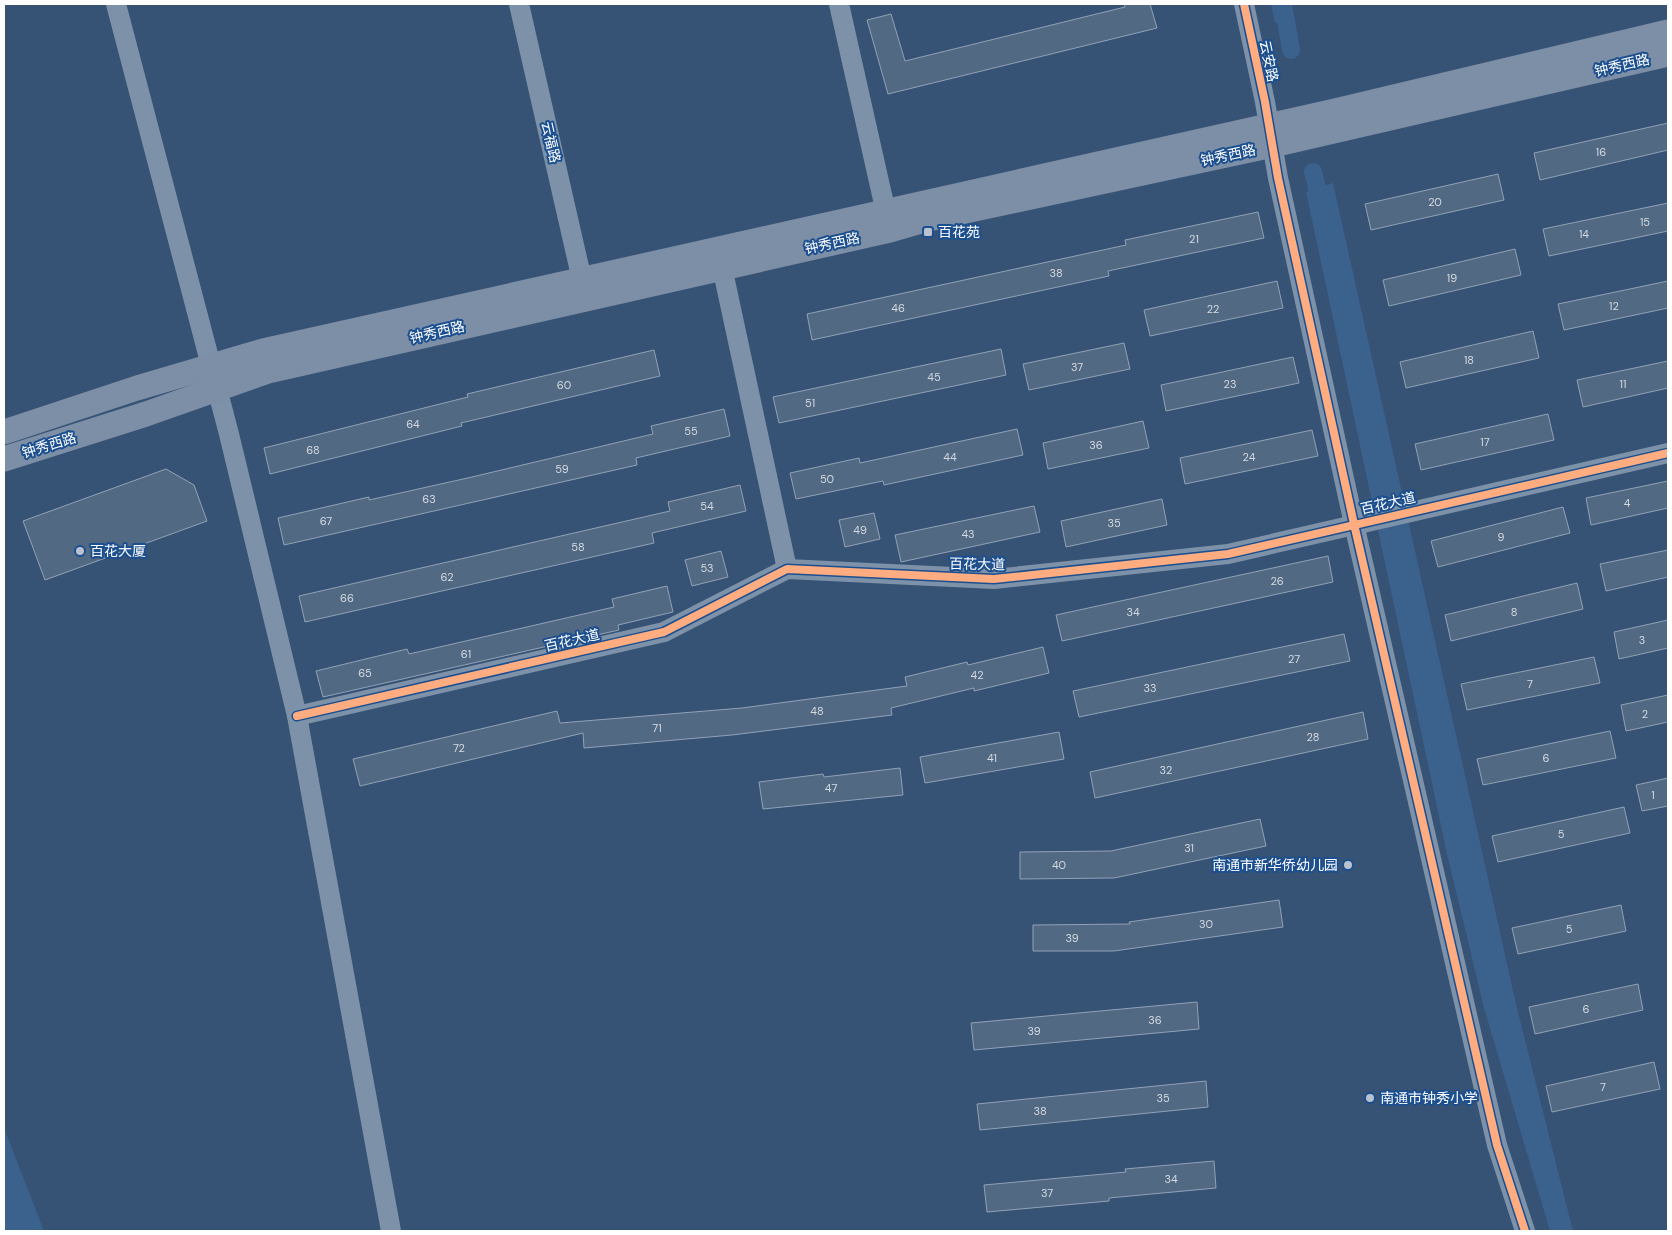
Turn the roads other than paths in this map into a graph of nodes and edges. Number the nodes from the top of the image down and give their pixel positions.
1 (116, 4) edge
2 (519, 4) edge
3 (839, 4) edge
4 (1244, 4) edge
5 (1668, 32) edge
6 (1668, 54) edge
7 (1270, 135) junction
8 (888, 220) junction
9 (720, 258) junction
10 (582, 280) junction
11 (213, 378) junction
12 (4, 432) edge
13 (1668, 452) edge
14 (4, 459) edge
15 (1361, 522) junction
16 (787, 569) junction
17 (297, 716) junction
18 (391, 1231) edge
19 (1525, 1231) edge

1 - 11 street
2 - 10 street, 云福路
3 - 8 street
4 - 7 street, 云安路
5 - 7 main road, 钟秀西路
6 - 7 main road, 钟秀西路
7 - 8 main road, 钟秀西路
7 - 15 street, 云安路
8 - 9 main road, 钟秀西路
9 - 10 main road, 钟秀西路
9 - 11 main road, 钟秀西路
9 - 16 street
10 - 11 main road, 钟秀西路
11 - 12 main road, 钟秀西路
11 - 14 main road, 钟秀西路
11 - 17 street
13 - 15 street, 百花大道
15 - 16 street, 百花大道
15 - 19 street, 云安路
16 - 17 street, 百花大道
17 - 18 street

